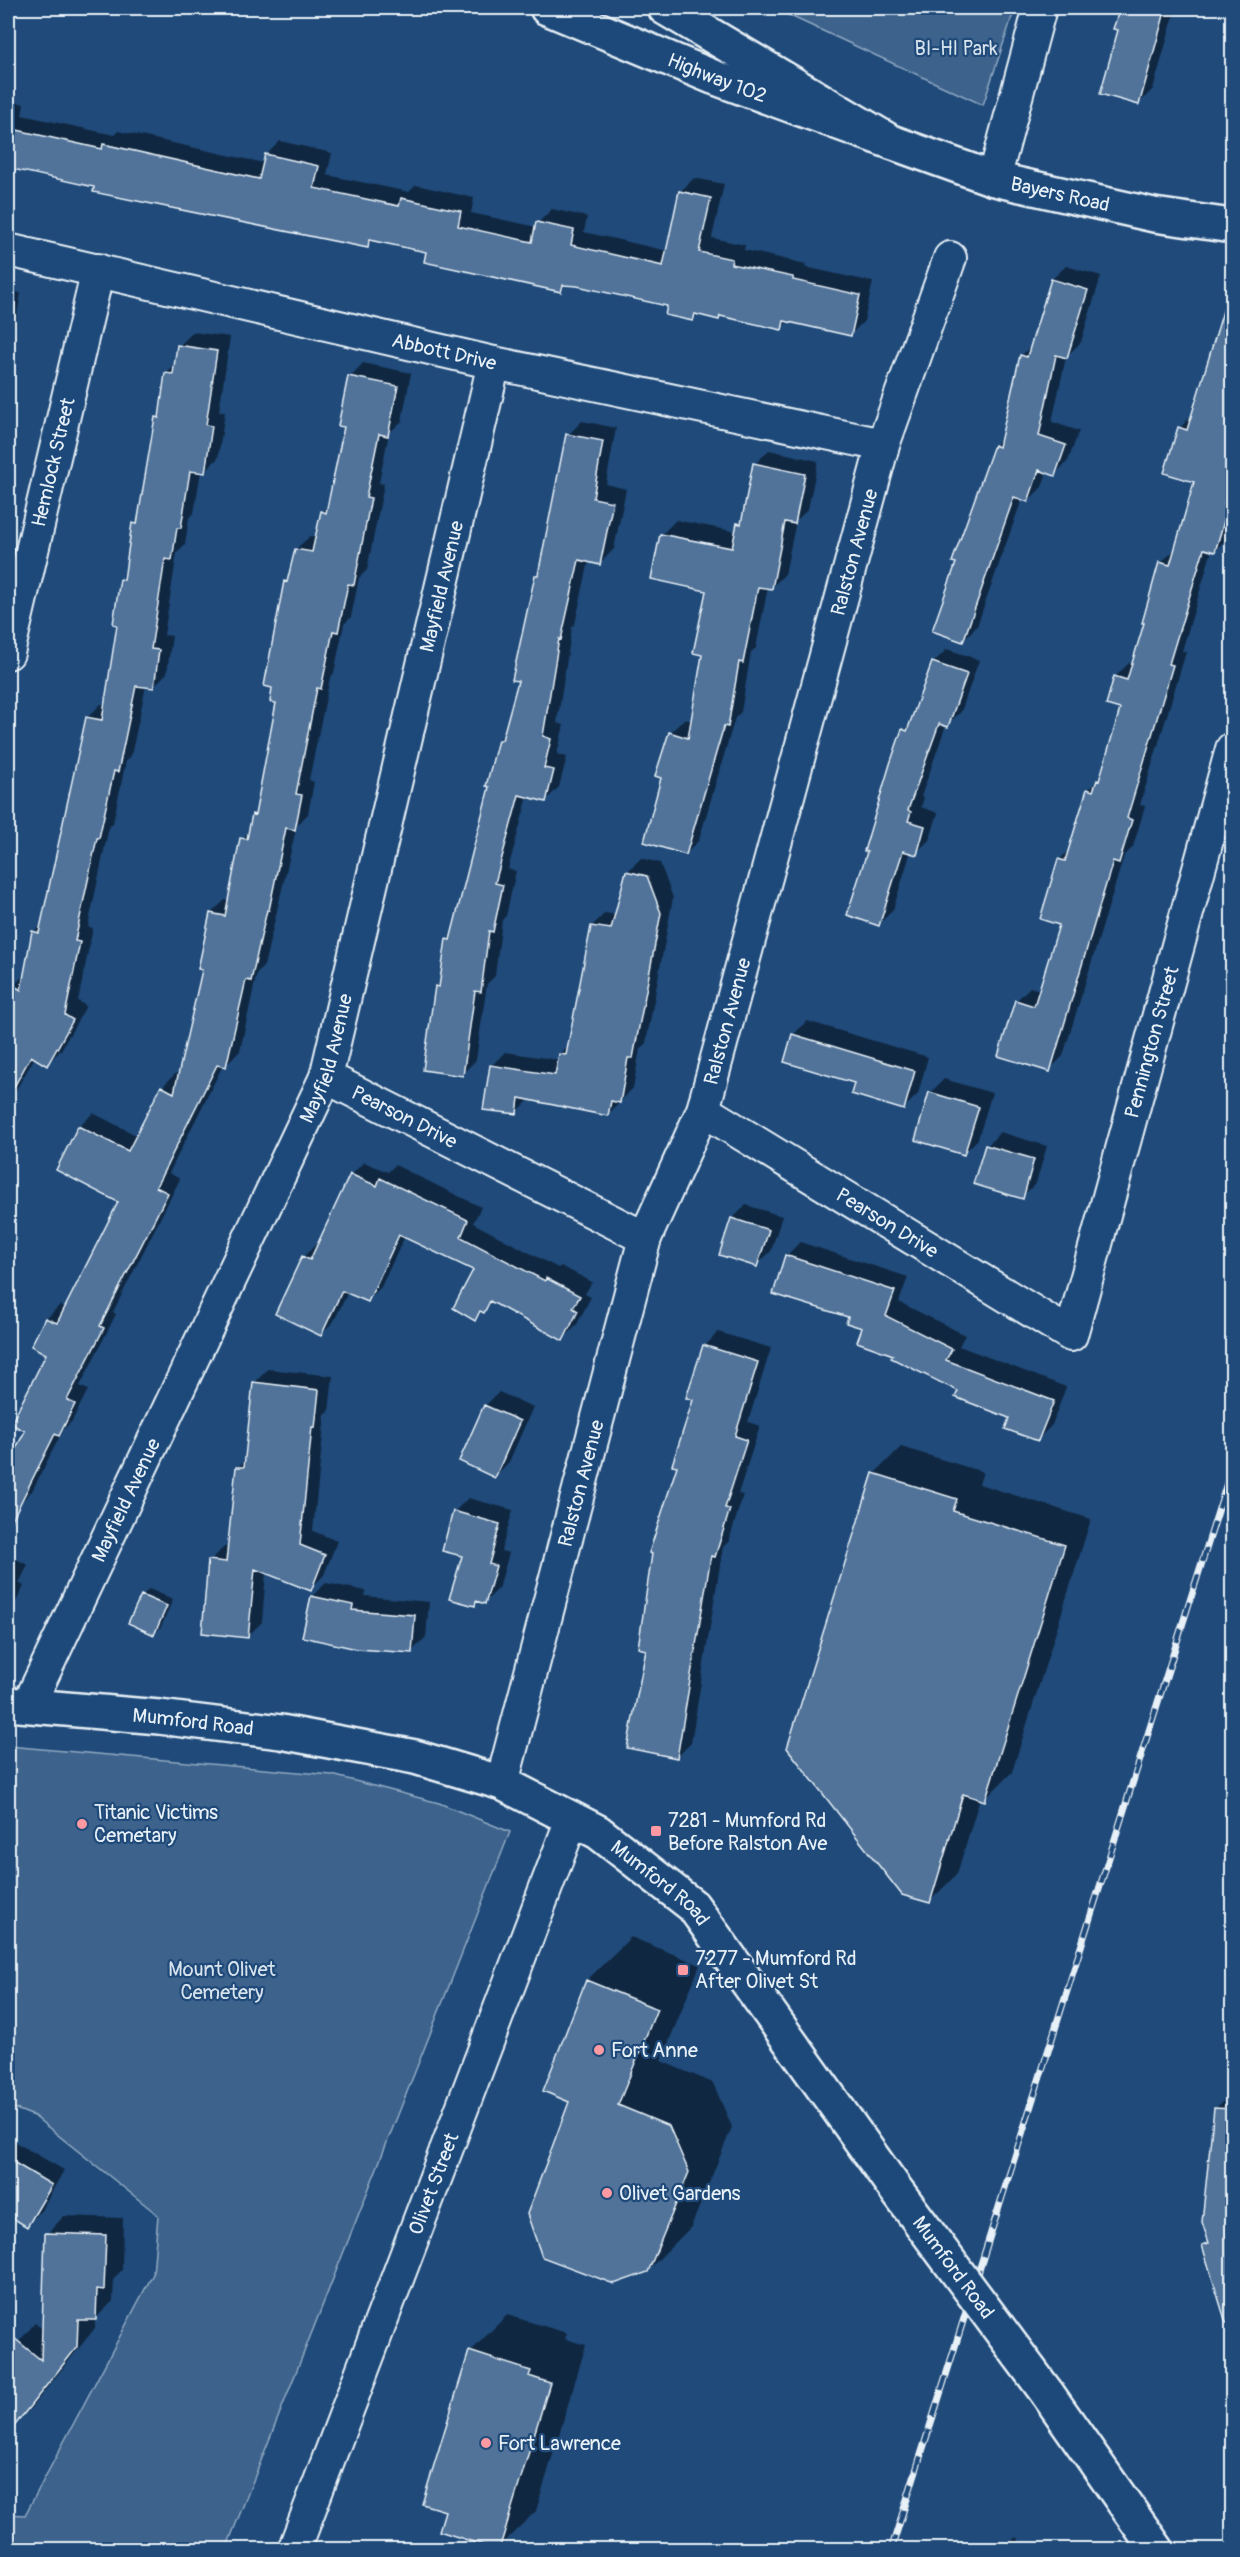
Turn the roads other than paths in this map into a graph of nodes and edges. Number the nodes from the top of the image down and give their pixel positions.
1 (547, 8) edge
2 (665, 8) edge
3 (1040, 8) edge
4 (891, 142) junction
5 (994, 179) junction
6 (1233, 226) edge
7 (8, 249) edge
8 (950, 258) dead end
9 (98, 270) junction
10 (494, 363) junction
11 (883, 445) junction
12 (8, 653) edge
13 (1233, 748) edge
14 (326, 1077) junction
15 (703, 1110) junction
16 (645, 1238) junction
17 (1071, 1335) joint
18 (18, 1705) edge
19 (502, 1783) junction
20 (572, 1819) junction
21 (294, 2550) edge
22 (1157, 2550) edge

1 - 4 main road, Highway 102
2 - 4 main road
3 - 5 street
4 - 5 main road, Bayers Road
5 - 6 main road, Bayers Road
7 - 9 street, Abbott Drive
8 - 11 street, Ralston Avenue
9 - 10 street, Abbott Drive
9 - 12 street, Hemlock Street
10 - 11 street, Abbott Drive
10 - 14 street, Mayfield Avenue
11 - 15 street, Ralston Avenue
13 - 17 street, Pennington Street
14 - 16 street, Pearson Drive
14 - 18 street, Mayfield Avenue
15 - 16 street, Ralston Avenue
15 - 17 street, Pearson Drive
16 - 19 street, Ralston Avenue
18 - 19 main road, Mumford Road
19 - 20 main road, Mumford Road
20 - 21 street, Olivet Street
20 - 22 main road, Mumford Road, bridge

